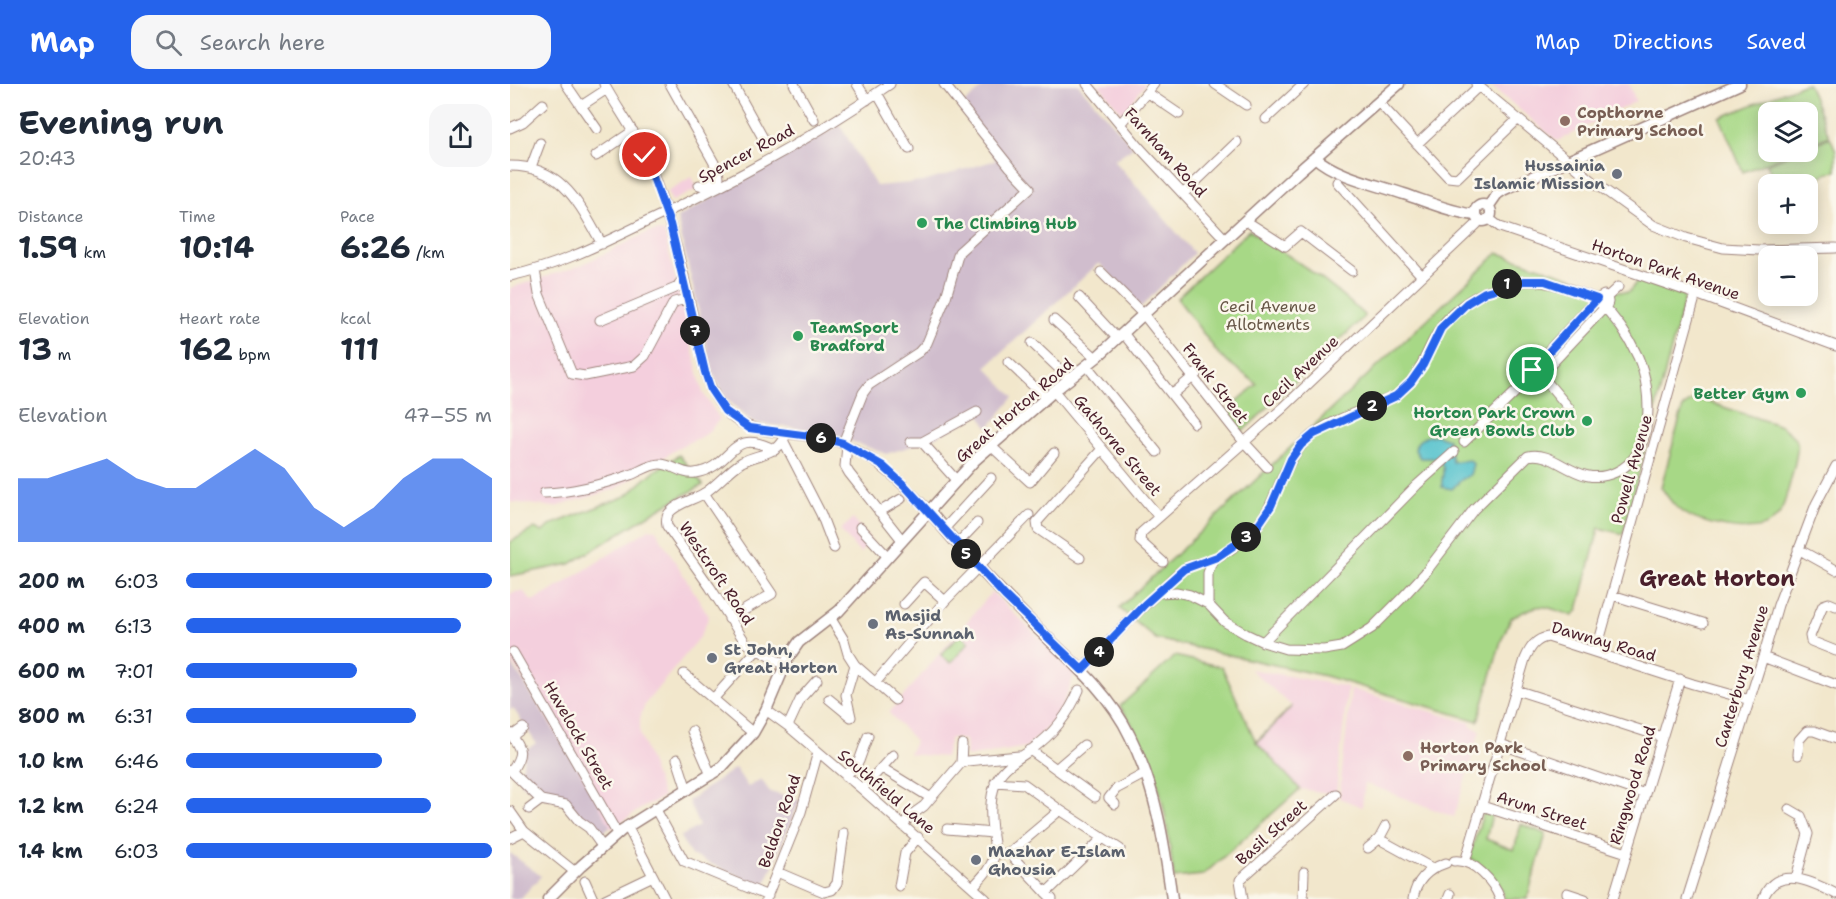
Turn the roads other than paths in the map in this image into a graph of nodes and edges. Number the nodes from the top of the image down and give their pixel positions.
1 (670, 84) edge
2 (733, 84) edge
3 (794, 84) edge
4 (857, 84) edge
5 (890, 84) edge
6 (944, 84) edge
7 (1087, 84) edge
8 (1154, 84) edge
9 (1215, 84) edge
10 (1399, 84) edge
11 (1740, 84) edge
12 (567, 85) edge
13 (1301, 85) edge
14 (1478, 85) edge
15 (605, 86) edge
16 (558, 91) dead end
17 (877, 93) junction
18 (1148, 93) junction
19 (867, 100) junction
20 (543, 104) dead end
21 (1246, 105) dead end
22 (581, 106) junction
23 (1384, 108) dead end
24 (1179, 114) dead end
25 (1266, 119) dead end
26 (1518, 119) junction
27 (814, 120) dead end
28 (1120, 124) junction
29 (510, 128) edge
30 (597, 129) dead end
31 (633, 131) junction
32 (762, 138) dead end
33 (1237, 142) dead end
34 (540, 143) dead end
35 (1417, 144) junction
36 (909, 149) dead end
37 (596, 156) dead end
38 (1319, 160) junction
39 (1568, 160) junction
40 (510, 166) edge
41 (531, 167) junction
42 (1337, 182) dead end
43 (699, 185) dead end
44 (1183, 194) junction
45 (666, 213) junction
46 (1481, 216) junction
47 (1245, 220) junction
48 (1225, 239) junction
49 (602, 244) junction
50 (1836, 248) edge
51 (535, 270) junction
52 (1352, 270) dead end
53 (1101, 272) dead end
54 (1422, 275) junction
55 (510, 276) edge
56 (684, 276) junction
57 (1618, 286) dead end
58 (1696, 294) junction
59 (1079, 297) dead end
60 (1607, 297) junction
61 (687, 299) junction
62 (1597, 299) junction
63 (1604, 308) junction
64 (1144, 315) junction
65 (600, 320) dead end
66 (1054, 320) dead end
67 (1576, 322) junction
68 (1582, 331) junction
69 (1120, 336) junction
70 (1032, 343) dead end
71 (1555, 344) junction
72 (1836, 346) edge
73 (1562, 353) junction
74 (1008, 362) dead end
75 (1092, 362) junction
76 (1202, 369) dead end
77 (1536, 372) junction
78 (1191, 377) junction
79 (1070, 379) junction
80 (1173, 394) junction
81 (1050, 395) junction
82 (1569, 408) dead end
83 (977, 412) dead end
84 (1194, 423) dead end
85 (785, 437) junction
86 (911, 442) dead end
87 (922, 442) junction
88 (1244, 442) junction
89 (1464, 442) dead end
90 (845, 444) junction
91 (991, 446) junction
92 (1102, 449) junction
93 (775, 450) junction
94 (1454, 452) dead end
95 (1054, 453) dead end
96 (1157, 453) dead end
97 (854, 457) dead end
98 (1836, 466) edge
99 (1267, 467) dead end
100 (849, 473) junction
101 (991, 478) dead end
102 (957, 481) junction
103 (544, 493) dead end
104 (704, 493) junction
105 (901, 499) dead end
106 (879, 512) junction
107 (930, 512) junction
108 (1029, 515) dead end
109 (1159, 517) junction
110 (977, 523) dead end
111 (860, 526) dead end
112 (944, 529) junction
113 (902, 540) junction
114 (957, 544) junction
115 (834, 548) dead end
116 (1798, 549) junction
117 (888, 557) junction
118 (1080, 558) dead end
119 (1213, 559) junction
120 (1163, 562) dead end
121 (977, 567) junction
122 (1836, 570) edge
123 (1158, 593) junction
124 (1612, 595) junction
125 (945, 601) junction
126 (904, 604) dead end
127 (1208, 604) junction
128 (1836, 606) edge
129 (729, 619) junction
130 (831, 619) junction
131 (1703, 623) dead end
132 (1263, 642) junction
133 (757, 650) junction
134 (1836, 651) edge
135 (513, 652) dead end
136 (1596, 652) junction
137 (1763, 657) junction
138 (784, 665) junction
139 (855, 665) junction
140 (1082, 670) junction
141 (684, 674) dead end
142 (1680, 679) junction
143 (817, 680) dead end
144 (875, 683) junction
145 (1836, 685) edge
146 (1079, 690) dead end
147 (1516, 690) junction
148 (714, 698) junction
149 (829, 699) dead end
150 (895, 700) dead end
151 (1750, 700) junction
152 (766, 710) junction
153 (788, 726) junction
154 (523, 728) dead end
155 (692, 731) dead end
156 (753, 733) junction
157 (511, 735) edge
158 (868, 736) dead end
159 (1662, 737) junction
160 (1836, 739) edge
161 (962, 744) dead end
162 (1500, 744) junction
163 (1084, 745) dead end
164 (1030, 750) junction
165 (818, 752) junction
166 (893, 755) dead end
167 (1798, 755) dead end
168 (1019, 756) junction
169 (676, 759) dead end
170 (993, 759) junction
171 (961, 763) junction
172 (882, 768) junction
173 (1056, 769) junction
174 (511, 771) edge
175 (1146, 773) junction
176 (711, 775) junction
177 (846, 776) junction
178 (997, 779) junction
179 (862, 789) junction
180 (687, 790) junction
181 (1336, 794) dead end
182 (1645, 794) junction
183 (1095, 797) dead end
184 (931, 798) junction
185 (541, 800) junction
186 (1115, 804) dead end
187 (1482, 806) junction
188 (656, 808) junction
189 (529, 809) dead end
190 (1789, 809) dead end
191 (1060, 810) junction
192 (510, 811) edge
193 (903, 825) junction
194 (627, 826) junction
195 (1386, 826) dead end
196 (947, 829) dead end
197 (524, 831) junction
198 (617, 833) junction
199 (844, 833) dead end
200 (993, 833) junction
201 (918, 837) junction
202 (510, 838) edge
203 (1103, 838) junction
204 (1379, 839) junction
205 (602, 846) junction
206 (1368, 848) dead end
207 (1120, 849) dead end
208 (1009, 853) junction
209 (1627, 853) junction
210 (995, 854) junction
211 (1465, 862) junction
212 (1432, 868) junction
213 (777, 872) junction
214 (581, 873) junction
215 (1304, 873) dead end
216 (653, 876) junction
217 (1796, 878) junction
218 (899, 886) dead end
219 (974, 892) edge
220 (1567, 893) dead end
221 (1836, 894) edge
222 (1049, 896) edge
223 (767, 897) edge
224 (548, 899) edge
225 (593, 899) edge
226 (605, 899) edge
227 (665, 899) edge
228 (986, 899) edge
229 (1172, 899) edge
230 (1243, 899) edge
231 (1303, 899) edge
232 (1413, 899) edge
233 (1500, 899) edge
234 (1585, 899) edge
235 (1613, 899) edge
236 (1687, 899) edge
237 (1763, 899) edge

1 - 43 street
2 - 32 street
3 - 27 street
4 - 19 street
5 - 17 street, Spencer Road
6 - 90 street
7 - 28 street, Farnham Road
8 - 18 street
9 - 21 street
10 - 38 main road
11 - 39 main road
12 - 16 street
12 - 22 street
13 - 25 street
14 - 26 street
14 - 35 street
15 - 22 street
15 - 31 street
17 - 19 street, Spencer Road
17 - 36 street
18 - 24 street
18 - 28 street
19 - 45 street, Spencer Road
20 - 29 street
22 - 30 street
23 - 35 street
26 - 35 street
26 - 39 street
28 - 44 street, Farnham Road
31 - 37 street
31 - 45 street
33 - 44 street
34 - 41 street
38 - 46 main road, Horton Park Avenue
38 - 47 main road, Great Horton Road
39 - 46 main road
39 - 50 street
40 - 41 street
41 - 49 street
42 - 54 street
44 - 48 street, Farnham Road
45 - 49 street, Spencer Road
45 - 56 street
46 - 54 street, Cecil Avenue
46 - 58 street, Horton Park Avenue
47 - 48 main road, Great Horton Road
47 - 52 street
48 - 64 main road, Great Horton Road
49 - 51 street, Spencer Road
51 - 55 street, Spencer Road
51 - 61 street
53 - 64 street, Frank Street
54 - 88 street, Cecil Avenue
56 - 61 street
56 - 65 street
57 - 60 street
58 - 72 street, Horton Park Avenue
58 - 124 street, Powell Avenue
59 - 69 street
60 - 62 street
60 - 63 street
61 - 85 street
62 - 63 street
62 - 67 street
62 - 119 street
63 - 68 street
63 - 132 street
64 - 69 main road, Great Horton Road
64 - 78 street, Frank Street
66 - 75 street
67 - 68 street
67 - 71 street
68 - 73 street
69 - 75 main road, Great Horton Road
69 - 80 street
70 - 79 street
71 - 73 street
71 - 77 street
73 - 77 street
74 - 81 street, Gathorne Street
75 - 79 main road, Great Horton Road
75 - 96 street
76 - 78 street
77 - 82 street
77 - 89 street
78 - 80 street
78 - 88 street, Frank Street
79 - 81 main road, Great Horton Road
80 - 84 street
81 - 91 main road, Great Horton Road
81 - 92 street, Gathorne Street
83 - 87 street
85 - 90 street
85 - 93 street, Westcroft Road
85 - 115 street
86 - 87 street
87 - 102 street
88 - 99 street, Frank Street
88 - 109 street, Cecil Avenue
90 - 100 street
90 - 107 street
91 - 95 street
91 - 102 main road, Great Horton Road
92 - 109 street, Gathorne Street
92 - 118 street
93 - 103 street
93 - 104 street, Westcroft Road
94 - 132 street
97 - 100 street
98 - 116 street, Canterbury Avenue
100 - 106 street
101 - 112 street
102 - 107 main road, Great Horton Road
104 - 129 street, Westcroft Road
104 - 129 street
105 - 106 street
106 - 113 street
107 - 112 main road
107 - 113 main road, Great Horton Road
108 - 121 street
109 - 120 street, Cecil Avenue
110 - 114 street
111 - 117 street
112 - 114 main road
113 - 117 main road, Great Horton Road
114 - 121 main road
116 - 122 street
116 - 137 street, Canterbury Avenue
117 - 130 main road, Great Horton Road
119 - 123 street
119 - 127 street
121 - 125 street
121 - 140 main road
123 - 127 street
123 - 140 street
124 - 131 street
124 - 136 street, Powell Avenue
125 - 126 street
125 - 144 street
127 - 132 street
128 - 134 street
129 - 133 street, Westcroft Road
130 - 138 main road, Great Horton Road
130 - 139 street
133 - 138 street, Westcroft Road
133 - 148 street
135 - 198 street, Havelock Street
136 - 142 street, Dawnay Road
136 - 147 street, Dawnay Road
137 - 145 street
137 - 151 street, Canterbury Avenue
138 - 152 main road, Great Horton Road
139 - 144 street
139 - 149 street
140 - 175 main road
141 - 148 street
142 - 151 street, Dawnay Road
142 - 159 street, Ringwood Road
143 - 153 street
144 - 150 street
146 - 164 street
147 - 159 street
147 - 162 street, Dawnay Road
148 - 156 street
151 - 236 street, Canterbury Avenue
152 - 153 street, Southfield Lane
152 - 156 main road, Great Horton Road
153 - 165 street, Southfield Lane
154 - 157 street
155 - 176 street
156 - 176 main road, Great Horton Road
157 - 174 street
158 - 177 street
159 - 182 street, Ringwood Road
160 - 167 street
161 - 171 street
162 - 182 street
162 - 187 street, Dawnay Road
163 - 173 street
164 - 168 street
164 - 173 street
165 - 177 street, Southfield Lane
165 - 213 street, Beldon Road
166 - 172 street
168 - 170 street
168 - 178 street
169 - 180 street
170 - 171 street
170 - 178 street
171 - 184 street
172 - 179 street
172 - 184 street
173 - 183 street
174 - 185 street
175 - 186 street
175 - 229 main road
176 - 180 main road, Great Horton Road
177 - 179 street, Southfield Lane
178 - 191 street
178 - 200 street
179 - 193 street, Southfield Lane
180 - 188 main road, Great Horton Road
181 - 230 street, Basil Street
182 - 209 street, Ringwood Road
184 - 193 street
185 - 189 street
185 - 205 street
187 - 209 street, Arum Street
187 - 211 street, Dawnay Road
188 - 194 main road, Great Horton Road
188 - 223 street
190 - 217 street
191 - 203 street
191 - 208 street
192 - 197 street
193 - 201 street, Southfield Lane
194 - 198 main road, Great Horton Road
194 - 216 street
195 - 204 street
196 - 200 street
197 - 202 street
197 - 214 street
198 - 205 main road, Great Horton Road
199 - 213 street
200 - 210 street
201 - 218 street
201 - 219 street, Southfield Lane
203 - 207 street
203 - 222 street
204 - 206 street
204 - 212 street
205 - 214 main road, Great Horton Road
208 - 210 street
208 - 222 street
209 - 235 street, Ringwood Road
210 - 219 street
211 - 212 street
211 - 233 street
212 - 232 street
213 - 223 street, Beldon Road
214 - 224 main road, Great Horton Road
214 - 225 street
215 - 231 street
216 - 226 street
216 - 227 street
217 - 221 street
217 - 237 street
219 - 228 street, Southfield Lane
220 - 234 street

